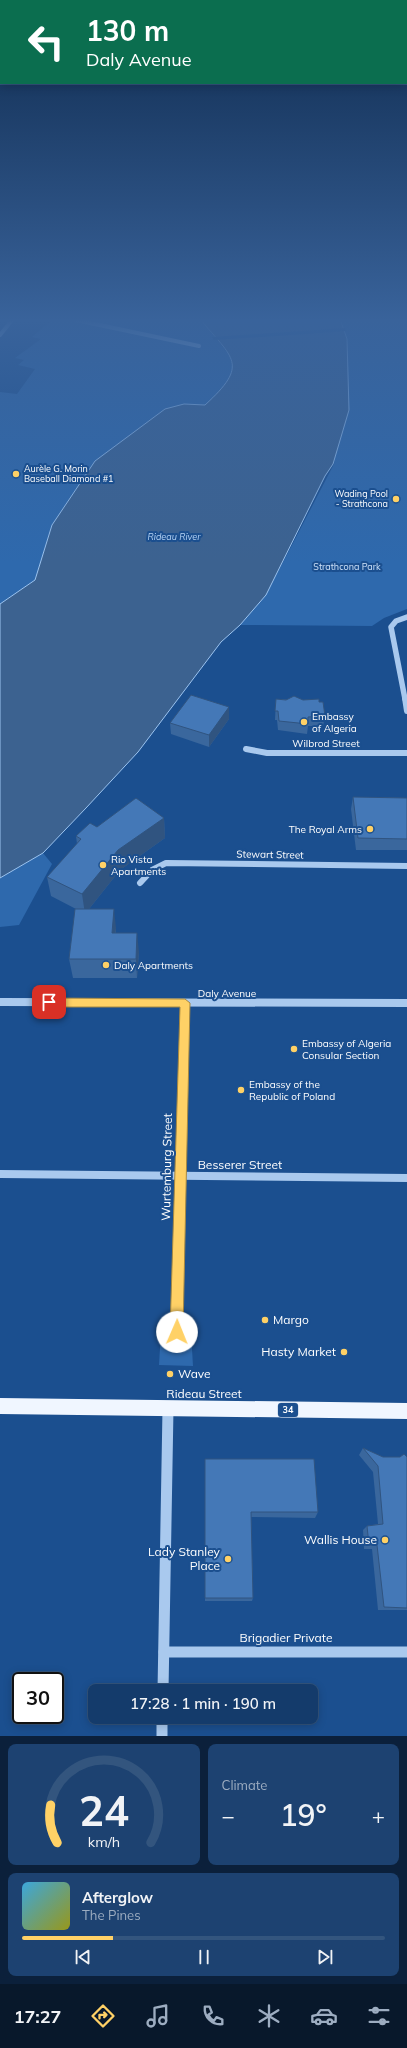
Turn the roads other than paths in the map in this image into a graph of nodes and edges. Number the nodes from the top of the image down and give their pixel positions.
1 (407, 617) edge
2 (407, 711) edge
3 (246, 750) dead end
4 (407, 754) edge
5 (407, 866) edge
6 (140, 883) dead end
7 (0, 1002) edge
8 (185, 1003) junction
9 (407, 1003) edge
10 (0, 1174) edge
11 (181, 1177) junction
12 (407, 1178) edge
13 (177, 1332) dead end
14 (0, 1406) edge
15 (168, 1409) junction
16 (407, 1411) edge
17 (164, 1652) junction
18 (407, 1652) edge
19 (163, 1684) edge
20 (162, 1724) edge
21 (162, 1736) edge

1 - 2 street
3 - 4 street, Wilbrod Street
5 - 6 street, Stewart Street
7 - 8 street, Daly Avenue
8 - 9 street, Daly Avenue
8 - 11 street, Wurtemburg Street
10 - 11 street, Besserer Street
11 - 12 street, Besserer Street
11 - 13 street, Wurtemburg Street
14 - 15 main road, Rideau Street / 34
15 - 16 main road, Rideau Street / 34
15 - 17 street
17 - 18 street, Brigadier Private
17 - 19 street
20 - 21 street

